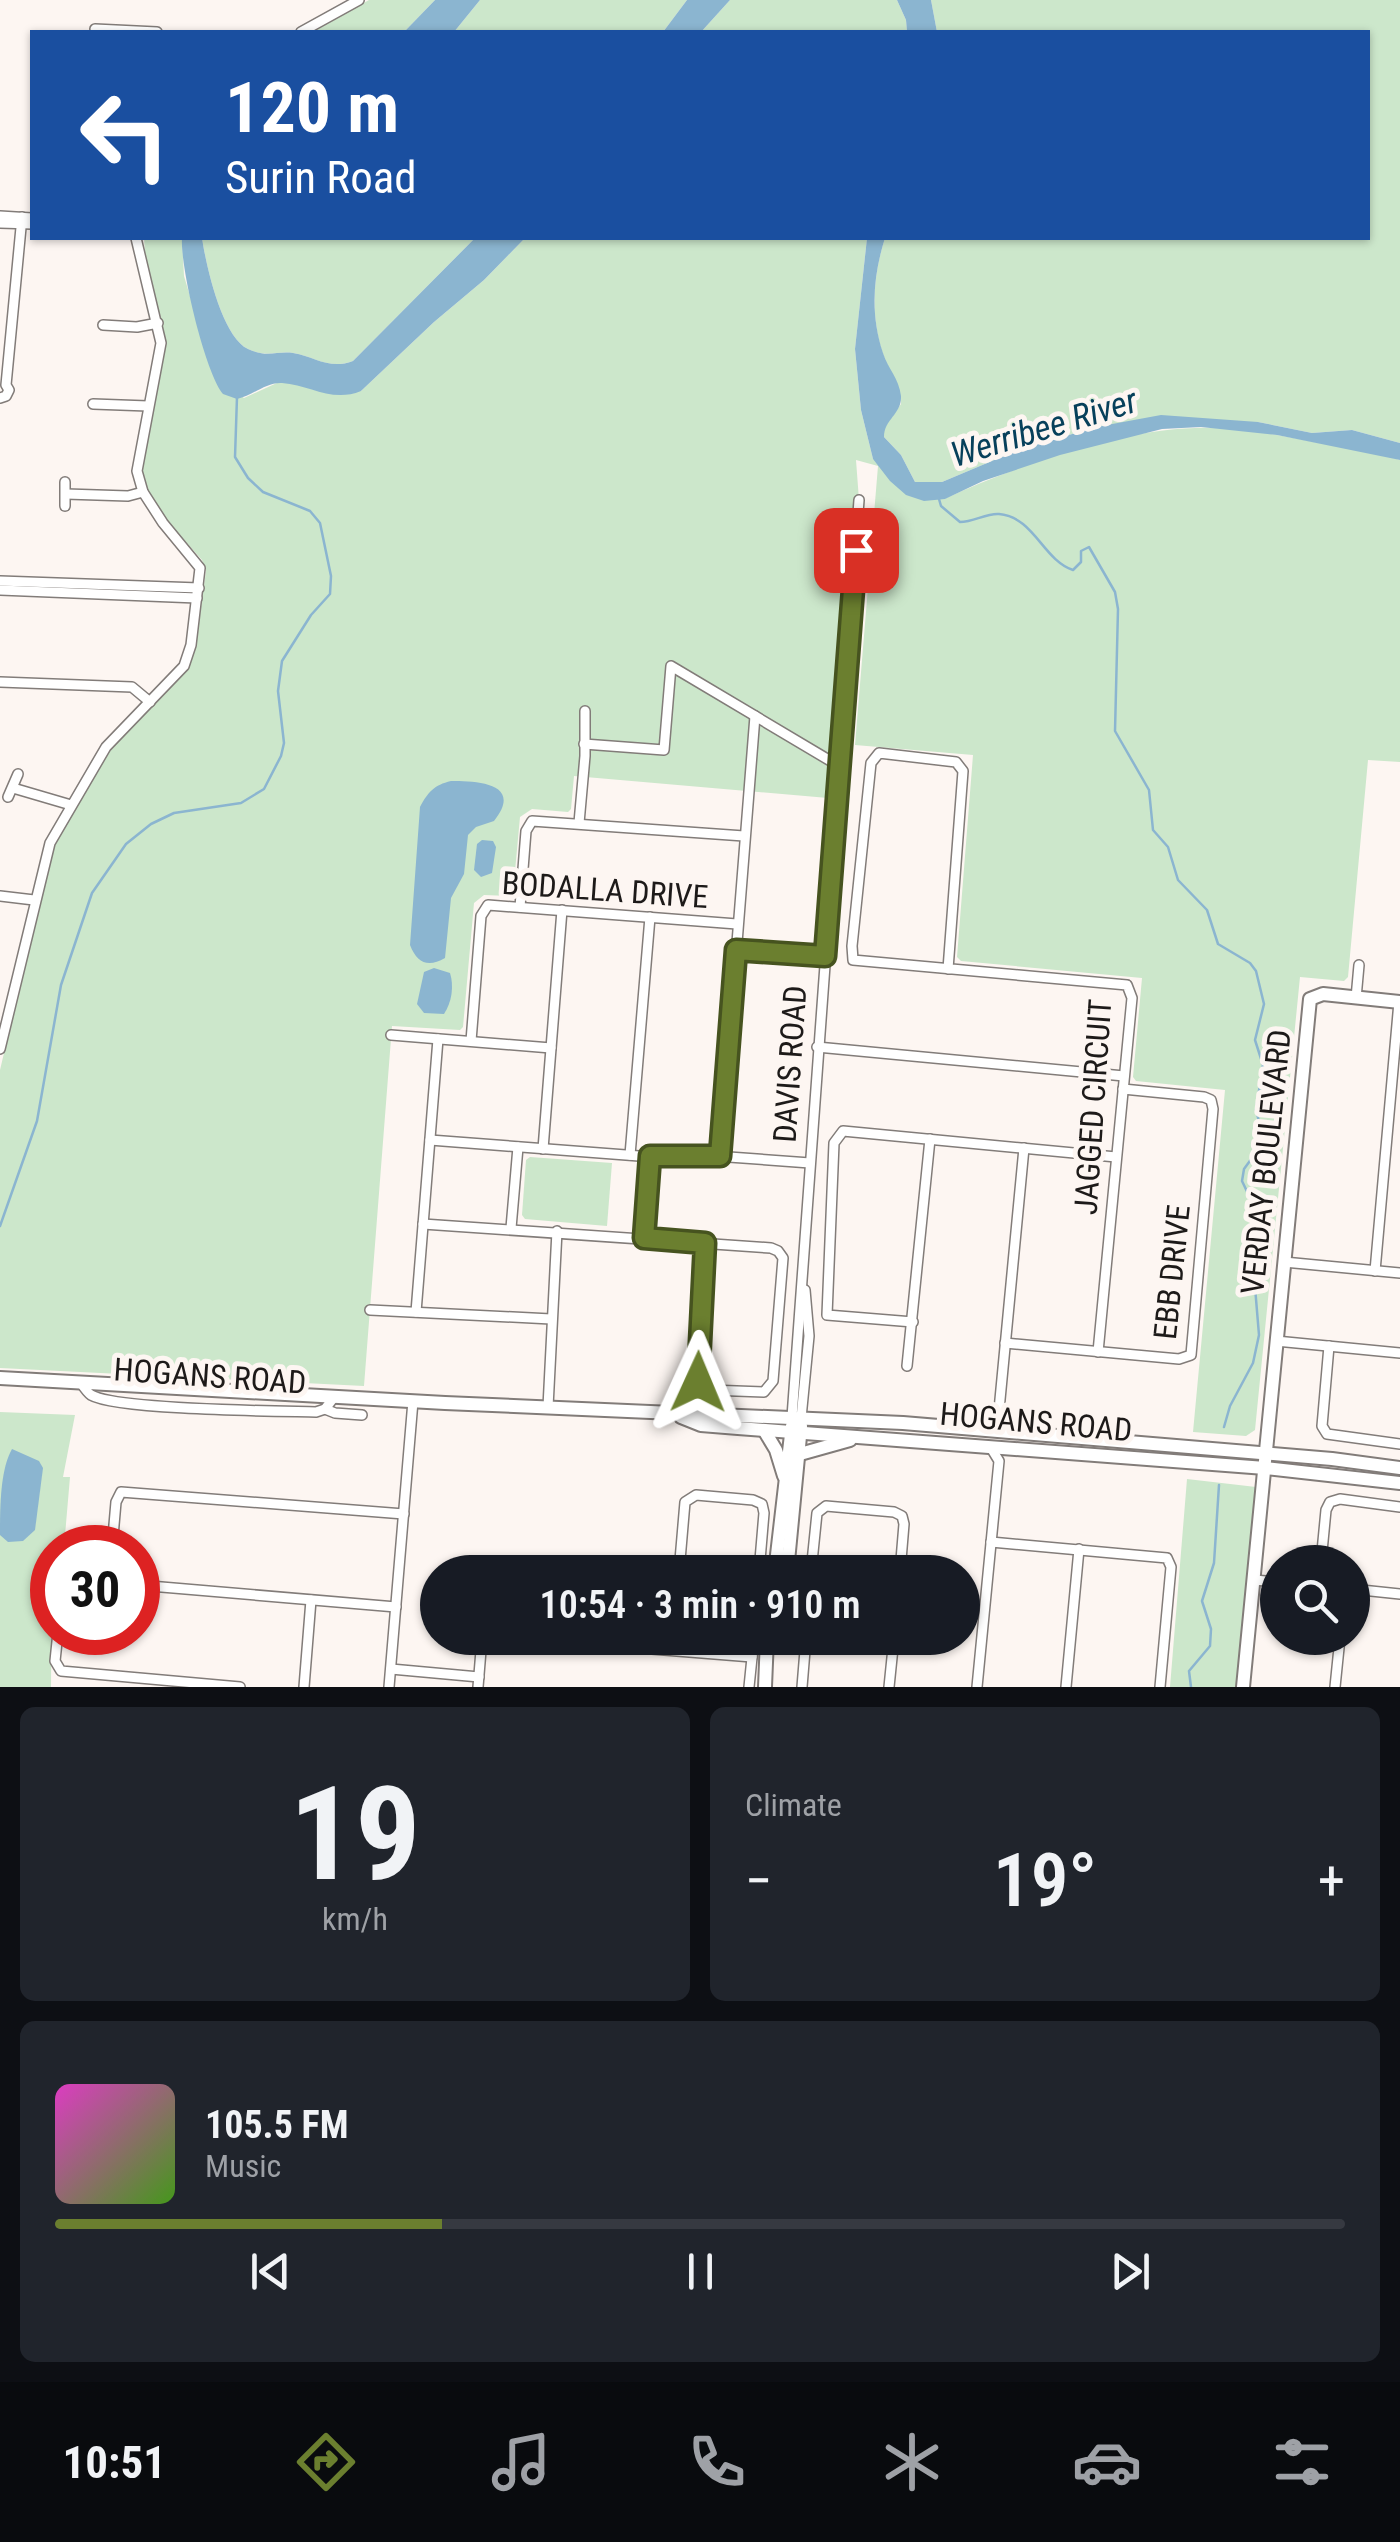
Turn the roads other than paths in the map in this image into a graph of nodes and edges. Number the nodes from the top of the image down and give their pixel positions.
1 (360, 0) edge
2 (95, 28) dead end
3 (126, 30) edge
4 (305, 30) edge
5 (0, 219) edge
6 (27, 221) edge
7 (139, 240) edge
8 (158, 322) junction
9 (102, 325) dead end
10 (6, 330) edge
11 (0, 398) edge
12 (94, 404) dead end
13 (148, 406) junction
14 (65, 482) dead end
15 (143, 492) junction
16 (66, 494) junction
17 (859, 500) dead end
18 (64, 506) dead end
19 (0, 581) edge
20 (48, 587) junction
21 (0, 590) edge
22 (198, 593) junction
23 (0, 682) edge
24 (150, 702) junction
25 (584, 711) dead end
26 (756, 716) junction
27 (584, 744) junction
28 (840, 766) junction
29 (18, 774) dead end
30 (71, 805) junction
31 (579, 823) junction
32 (744, 836) junction
33 (0, 896) edge
34 (34, 900) junction
35 (520, 907) junction
36 (562, 910) junction
37 (650, 917) junction
38 (738, 924) junction
39 (736, 950) junction
40 (825, 956) junction
41 (1359, 965) dead end
42 (948, 969) junction
43 (8, 985) edge
44 (1356, 998) junction
45 (1400, 1002) edge
46 (391, 1035) dead end
47 (438, 1038) junction
48 (471, 1041) junction
49 (818, 1047) junction
50 (0, 1048) edge
51 (550, 1048) junction
52 (1124, 1076) junction
53 (1123, 1089) junction
54 (930, 1139) junction
55 (430, 1140) junction
56 (518, 1147) junction
57 (1024, 1148) junction
58 (543, 1149) junction
59 (630, 1156) junction
60 (650, 1156) junction
61 (720, 1156) junction
62 (1116, 1157) junction
63 (810, 1164) junction
64 (423, 1224) junction
65 (512, 1228) junction
66 (556, 1231) junction
67 (644, 1238) junction
68 (705, 1243) junction
69 (1284, 1262) junction
70 (1376, 1271) junction
71 (1400, 1273) edge
72 (370, 1310) dead end
73 (416, 1312) junction
74 (551, 1318) junction
75 (913, 1322) junction
76 (1006, 1342) junction
77 (1276, 1342) junction
78 (1329, 1346) junction
79 (1098, 1352) junction
80 (1400, 1353) edge
81 (908, 1366) dead end
82 (0, 1378) edge
83 (80, 1382) junction
84 (335, 1396) junction
85 (413, 1401) junction
86 (548, 1407) junction
87 (325, 1408) junction
88 (669, 1413) junction
89 (362, 1415) dead end
90 (797, 1425) junction
91 (764, 1430) junction
92 (997, 1431) junction
93 (862, 1437) junction
94 (1400, 1444) edge
95 (988, 1446) junction
96 (1015, 1448) junction
97 (1266, 1453) junction
98 (800, 1454) junction
99 (999, 1461) junction
100 (1265, 1468) junction
101 (1400, 1468) edge
102 (786, 1483) junction
103 (1400, 1483) edge
104 (1400, 1507) edge
105 (404, 1514) junction
106 (114, 1525) edge
107 (991, 1542) junction
108 (1323, 1545) edge
109 (1079, 1549) junction
110 (680, 1555) edge
111 (760, 1555) edge
112 (777, 1555) edge
113 (789, 1555) edge
114 (813, 1555) edge
115 (901, 1555) edge
116 (1254, 1580) junction
117 (1260, 1580) edge
118 (160, 1587) edge
119 (1370, 1591) edge
120 (1400, 1594) edge
121 (311, 1600) junction
122 (396, 1606) junction
123 (56, 1655) edge
124 (480, 1655) edge
125 (725, 1655) edge
126 (768, 1655) edge
127 (805, 1655) edge
128 (892, 1655) edge
129 (1338, 1655) edge
130 (752, 1657) joint
131 (391, 1670) junction
132 (478, 1682) edge
133 (240, 1687) edge
134 (304, 1687) edge
135 (389, 1687) edge
136 (750, 1687) edge
137 (765, 1687) edge
138 (802, 1687) edge
139 (889, 1687) edge
140 (977, 1687) edge
141 (1066, 1687) edge
142 (1160, 1687) edge
143 (1243, 1687) edge
144 (1335, 1687) edge

1 - 4 street
2 - 3 street
5 - 6 street
6 - 10 street
7 - 8 street
8 - 9 street
8 - 13 street
10 - 11 street
12 - 13 street
13 - 15 street
14 - 16 street
15 - 16 street
15 - 22 street
16 - 18 street
17 - 28 street, DAVIS ROAD
19 - 20 street
20 - 21 street
20 - 22 street
22 - 24 street
23 - 24 street
24 - 30 street
25 - 27 street
26 - 27 street
26 - 28 street
26 - 32 street
27 - 31 street
28 - 40 street, DAVIS ROAD
29 - 30 street
30 - 34 street
31 - 32 street
31 - 35 street
32 - 38 street
33 - 34 street
34 - 43 street
35 - 36 street, BODALLA DRIVE
35 - 48 street, BODALLA DRIVE
36 - 37 street, BODALLA DRIVE
36 - 51 street
37 - 38 street, BODALLA DRIVE
37 - 59 street
38 - 39 street
39 - 40 street
39 - 61 street
40 - 49 street, DAVIS ROAD
41 - 44 street
42 - 42 street, JAGGED CIRCUIT
42 - 52 street, JAGGED CIRCUIT
43 - 50 street
44 - 45 street, VERDAY BOULEVARD
44 - 69 street, VERDAY BOULEVARD
45 - 70 street
46 - 47 street
47 - 48 street
47 - 55 street
48 - 51 street
49 - 52 street
49 - 63 street, DAVIS ROAD
51 - 58 street
52 - 53 street, JAGGED CIRCUIT
53 - 62 street, JAGGED CIRCUIT
53 - 79 street, EBB DRIVE
54 - 57 street
54 - 75 street
54 - 75 street
55 - 56 street
55 - 64 street
56 - 58 street
56 - 65 street
57 - 62 street
57 - 76 street
58 - 59 street
59 - 60 street
60 - 61 street
60 - 67 street
61 - 63 street
62 - 79 street, JAGGED CIRCUIT
63 - 90 street, DAVIS ROAD
64 - 65 street
64 - 73 street
65 - 66 street
66 - 67 street
66 - 74 street
67 - 68 street
68 - 68 street
69 - 70 street
69 - 77 street, VERDAY BOULEVARD
70 - 71 street
72 - 73 street
73 - 74 street
74 - 86 street
75 - 81 street
76 - 79 street, EBB DRIVE
76 - 92 street
77 - 78 street
77 - 97 street, VERDAY BOULEVARD
78 - 80 street
78 - 94 street
82 - 83 street, HOGANS ROAD
83 - 84 street, HOGANS ROAD
83 - 87 street, HOGANS ROAD
84 - 85 street, HOGANS ROAD
84 - 87 street, HOGANS ROAD
85 - 86 street, HOGANS ROAD
85 - 105 street
86 - 88 street, HOGANS ROAD
87 - 89 street
88 - 90 street, HOGANS ROAD
88 - 91 street, HOGANS ROAD
90 - 91 street, HOGANS ROAD
90 - 92 street, HOGANS ROAD
90 - 93 street, HOGANS ROAD
90 - 98 street, DAVIS ROAD
90 - 102 street, DAVIS ROAD
91 - 102 street
92 - 97 street, HOGANS ROAD
93 - 95 street, HOGANS ROAD
93 - 98 street
95 - 96 street, HOGANS ROAD
95 - 99 street
96 - 99 street
96 - 100 street, HOGANS ROAD
97 - 100 street, VERDAY BOULEVARD
97 - 101 street, HOGANS ROAD
98 - 113 street, DAVIS ROAD
99 - 107 street
100 - 103 street, HOGANS ROAD
100 - 116 street, VERDAY BOULEVARD
102 - 112 street, DAVIS ROAD
104 - 108 street
105 - 106 street
105 - 122 street
107 - 109 street
107 - 140 street
109 - 141 street
109 - 142 street
110 - 111 street
114 - 115 street
116 - 117 street
116 - 143 street, VERDAY BOULEVARD
118 - 121 street
119 - 120 street
121 - 122 street
121 - 134 street
122 - 131 street
123 - 133 street
124 - 132 street
125 - 130 street
126 - 137 street
127 - 138 street
128 - 139 street
129 - 144 street
130 - 136 street
131 - 132 street
131 - 135 street

